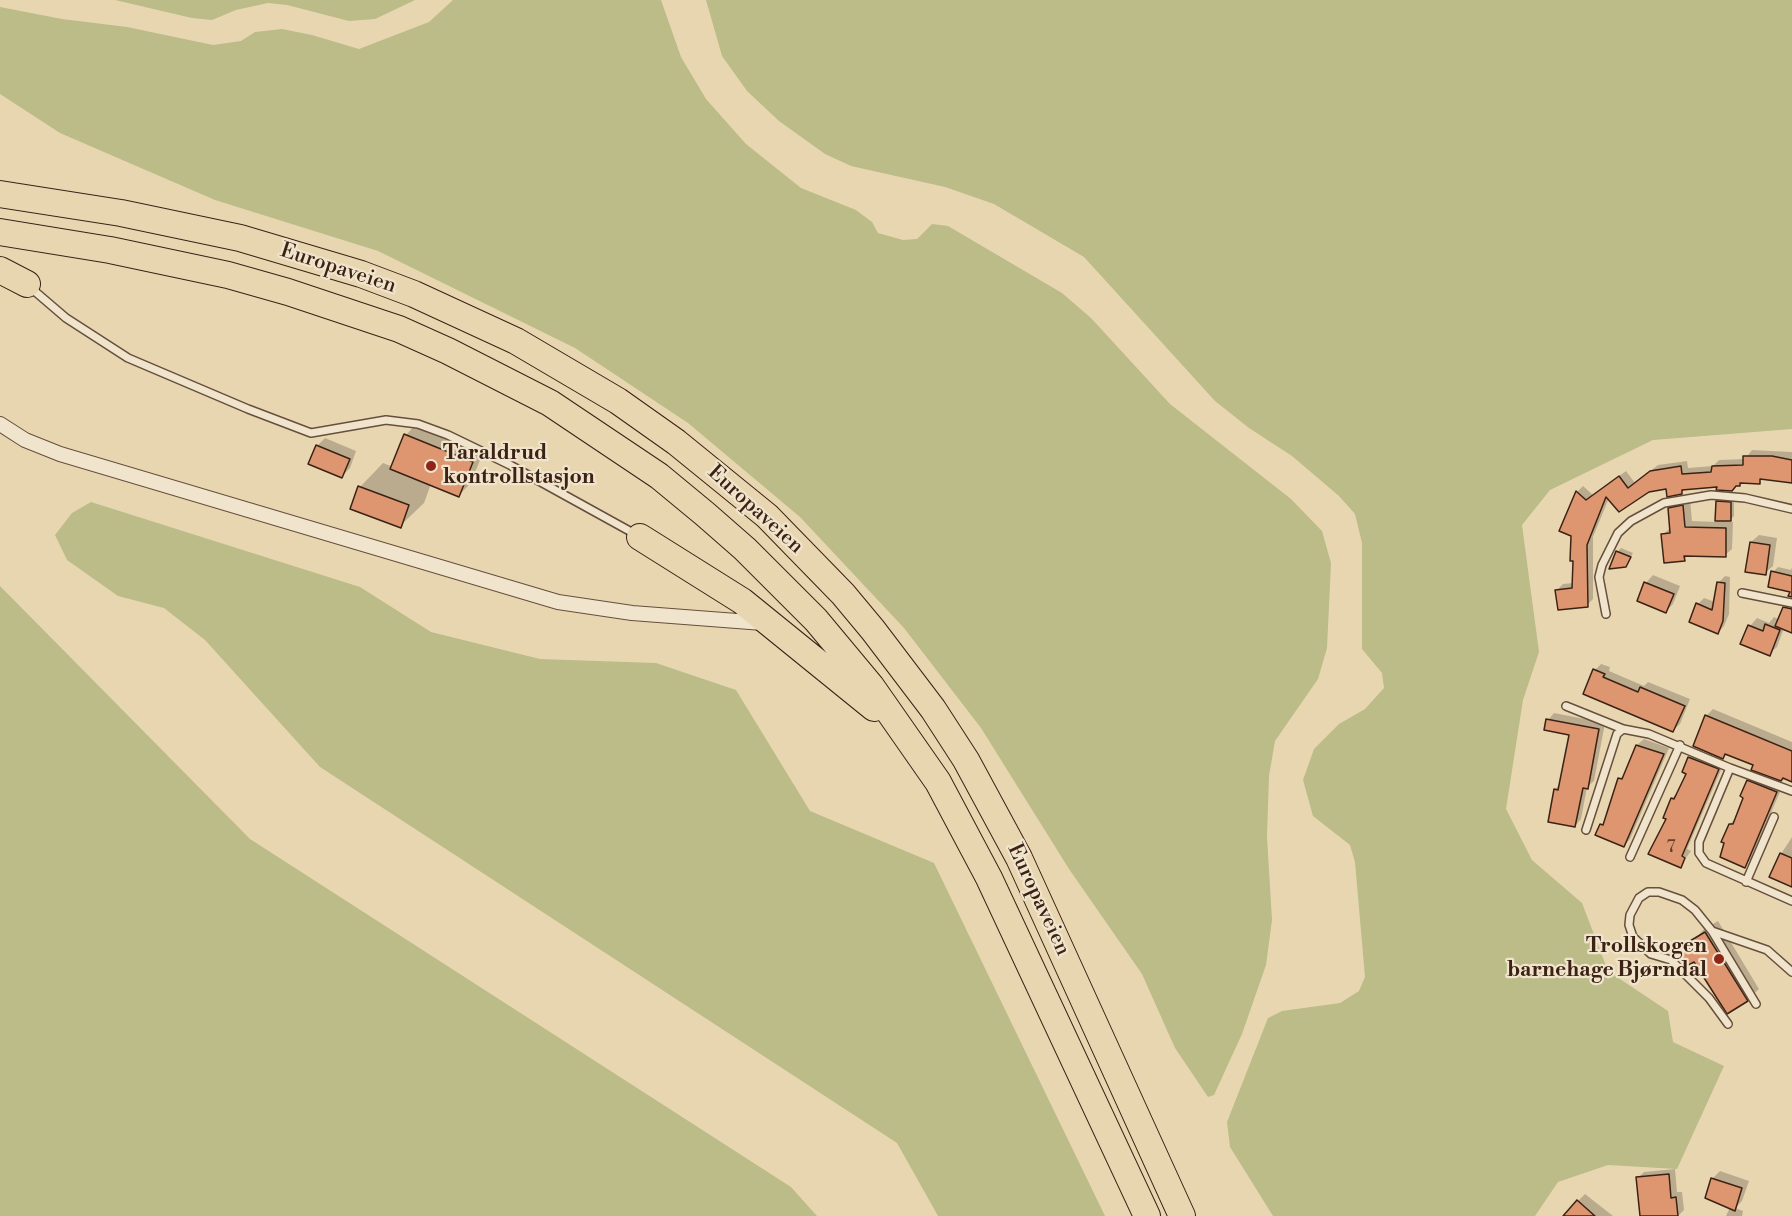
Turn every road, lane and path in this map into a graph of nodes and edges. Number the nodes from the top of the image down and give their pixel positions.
1 (0, 194) edge
2 (0, 232) edge
3 (0, 270) edge
4 (27, 284) joint
5 (0, 424) edge
6 (1792, 509) edge
7 (640, 537) joint
8 (1742, 593) dead end
9 (1792, 603) edge
10 (1606, 614) dead end
11 (772, 624) junction
12 (1566, 706) dead end
13 (1623, 729) junction
14 (903, 732) junction
15 (1680, 745) junction
16 (1730, 768) junction
17 (1792, 791) edge
18 (1774, 817) dead end
19 (1586, 830) dead end
20 (1630, 857) dead end
21 (1746, 882) junction
22 (1792, 901) edge
23 (1712, 932) junction
24 (1792, 972) edge
25 (1756, 1004) dead end
26 (1728, 1024) dead end
27 (1148, 1216) edge
28 (1182, 1216) edge

1 - 28 highway, Europaveien
2 - 14 highway, Europaveien
3 - 4 highway
4 - 7 lane
5 - 11 street
6 - 10 lane
7 - 11 highway
8 - 9 lane
11 - 14 highway
12 - 13 lane
13 - 15 lane
13 - 19 lane
14 - 27 highway, Europaveien
15 - 16 lane
15 - 20 lane
16 - 17 lane
16 - 21 lane
18 - 21 lane
21 - 22 lane
23 - 24 lane
23 - 25 lane
23 - 26 lane

